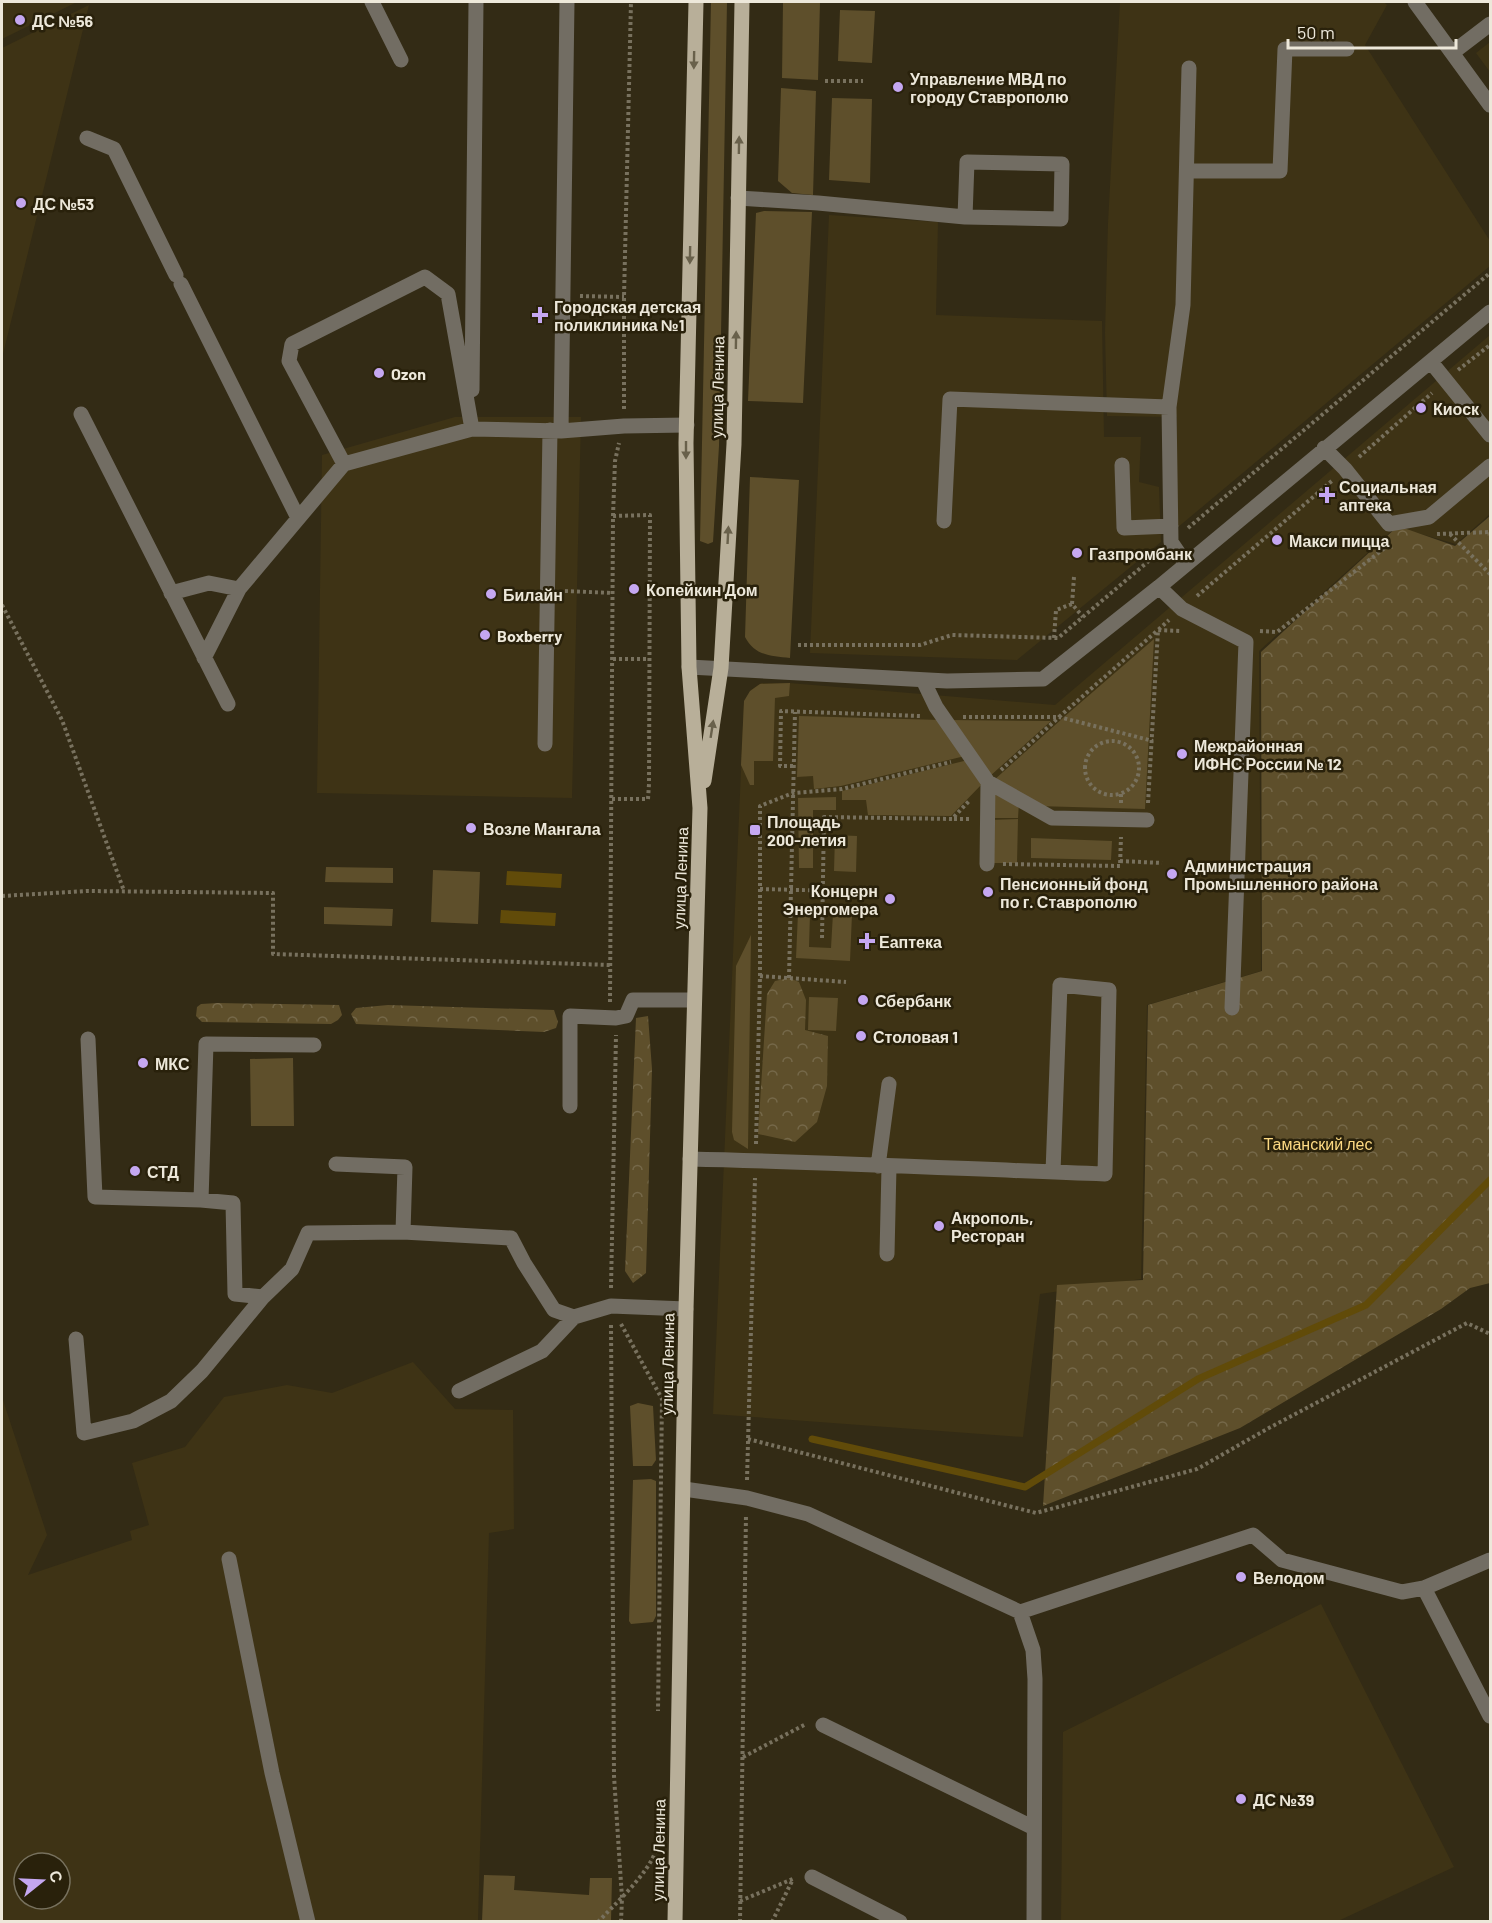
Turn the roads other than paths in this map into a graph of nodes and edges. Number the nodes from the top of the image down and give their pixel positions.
1 (372, 2) edge
2 (476, 2) edge
3 (567, 2) edge
4 (696, 2) edge
5 (742, 2) edge
6 (1415, 2) edge
7 (1491, 24) edge
8 (1347, 49) dead end
9 (1452, 53) junction
10 (401, 60) dead end
11 (1189, 68) dead end
12 (1491, 105) edge
13 (87, 138) dead end
14 (1187, 171) junction
15 (738, 198) junction
16 (965, 218) junction
17 (1491, 312) edge
18 (1431, 362) junction
19 (1169, 407) junction
20 (81, 414) dead end
21 (687, 424) junction
22 (472, 429) junction
23 (556, 430) junction
24 (1491, 435) edge
25 (1324, 448) junction
26 (344, 464) junction
27 (1122, 465) dead end
28 (1491, 466) edge
29 (298, 518) junction
30 (944, 521) dead end
31 (1171, 526) junction
32 (1186, 564) junction
33 (1159, 586) junction
34 (239, 589) junction
35 (171, 593) junction
36 (204, 658) junction
37 (689, 667) junction
38 (721, 669) junction
39 (923, 680) junction
40 (228, 704) dead end
41 (545, 744) dead end
42 (988, 782) junction
43 (700, 808) junction
44 (1147, 820) road end
45 (987, 864) road end
46 (694, 1000) junction
47 (1232, 1008) dead end
48 (88, 1039) dead end
49 (314, 1045) dead end
50 (889, 1084) dead end
51 (570, 1106) dead end
52 (690, 1160) junction
53 (336, 1164) dead end
54 (883, 1166) junction
55 (1053, 1172) junction
56 (201, 1200) junction
57 (403, 1232) junction
58 (887, 1254) dead end
59 (262, 1297) junction
60 (686, 1309) junction
61 (574, 1317) junction
62 (76, 1340) dead end
63 (459, 1391) dead end
64 (684, 1489) junction
65 (229, 1559) dead end
66 (1491, 1560) edge
67 (1424, 1588) junction
68 (1020, 1612) junction
69 (1491, 1716) edge
70 (823, 1725) road end
71 (1034, 1828) junction
72 (812, 1877) road end
73 (308, 1922) edge
74 (675, 1922) edge
75 (900, 1922) edge
76 (1034, 1922) edge

1 - 10 street
2 - 22 street
3 - 23 street
4 -> 21 main road, улица Ленина
15 -> 5 main road, улица Ленина
6 - 9 street
7 - 9 street
8 - 14 street
9 - 12 street
11 - 14 street
13 - 29 street
14 - 19 street
15 - 16 street
38 -> 15 main road, улица Ленина
16 - 16 street
17 - 18 street
18 - 24 street
18 - 25 street
19 - 30 street
19 - 31 street
20 - 35 street
21 - 23 street
21 -> 37 main road, улица Ленина
22 - 23 street
22 - 26 street
22 - 26 street
23 - 41 street
25 - 28 street
25 - 32 street
26 - 29 street
27 - 31 street
29 - 34 street
31 - 32 street
32 - 33 street
33 - 39 street
33 - 47 street
34 - 35 street
34 - 36 street
35 - 36 street
36 - 40 street
37 - 38 street
37 - 43 main road, улица Ленина
38 - 39 street
43 -> 38 main road, улица Ленина
39 - 42 street
42 - 44 street
42 - 45 street
43 - 46 main road, улица Ленина
46 - 51 street
46 - 52 main road, улица Ленина
48 - 56 street
49 - 56 street
50 - 54 street
52 - 54 street
52 - 60 main road, улица Ленина
53 - 57 street
54 - 55 street
54 - 58 street
55 - 55 street
56 - 59 street
57 - 59 street
57 - 61 street
59 - 62 street
60 - 61 street
60 - 64 main road, улица Ленина
61 - 63 street
64 - 68 street
64 - 74 main road, улица Ленина
65 - 73 street
66 - 67 street
67 - 68 street
67 - 69 street
68 - 71 street
70 - 71 street
71 - 76 street
72 - 75 street

